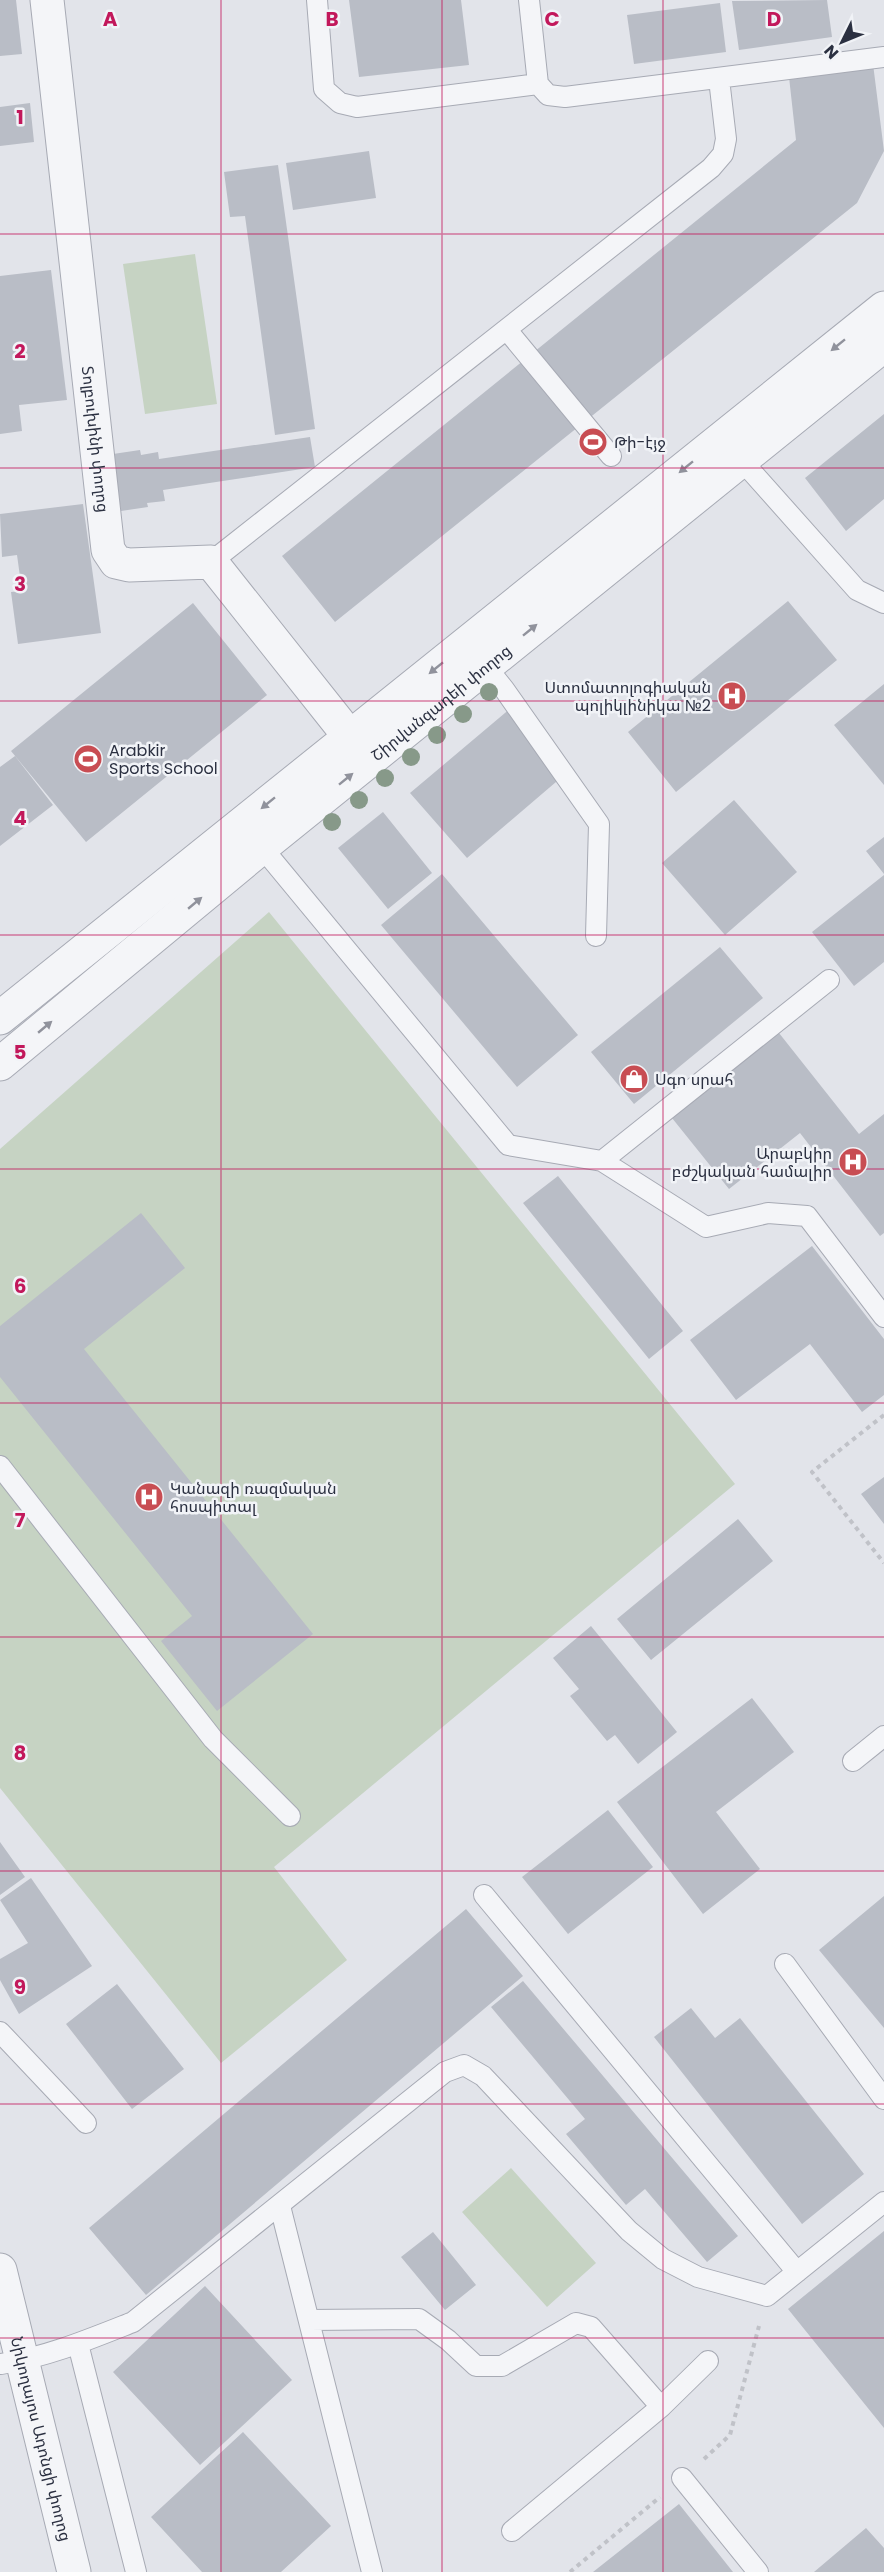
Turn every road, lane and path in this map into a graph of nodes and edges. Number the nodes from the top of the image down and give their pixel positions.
1 (46, 0) edge
2 (317, 0) edge
3 (530, 0) edge
4 (884, 57) edge
5 (719, 79) junction
6 (538, 84) junction
7 (884, 308) edge
8 (507, 330) junction
9 (884, 345) edge
10 (732, 449) junction
11 (611, 456) dead end
12 (211, 562) junction
13 (884, 603) edge
14 (476, 654) junction
15 (350, 737) junction
16 (252, 835) junction
17 (596, 936) dead end
18 (829, 980) dead end
19 (0, 1018) edge
20 (0, 1064) edge
21 (602, 1161) junction
22 (884, 1317) edge
23 (884, 1415) edge
24 (0, 1466) edge
25 (884, 1563) edge
26 (884, 1736) edge
27 (853, 1761) dead end
28 (290, 1816) dead end
29 (484, 1894) dead end
30 (785, 1964) dead end
31 (0, 2032) edge
32 (884, 2099) edge
33 (86, 2123) dead end
34 (884, 2202) edge
35 (280, 2206) junction
36 (0, 2270) edge
37 (797, 2272) junction
38 (310, 2320) junction
39 (78, 2344) junction
40 (8, 2361) edge
41 (708, 2361) dead end
42 (661, 2407) junction
43 (682, 2478) dead end
44 (512, 2531) dead end
45 (52, 2572) edge
46 (74, 2572) edge
47 (136, 2572) edge
48 (372, 2572) edge
49 (758, 2572) edge

1 - 12 street, Տոլբուխինի փողոց
2 - 6 lane
3 - 6 lane
4 - 5 lane
5 - 6 lane
5 - 8 lane
7 -> 10 street, Շիրվանզադեի փողոց
8 - 11 lane
8 - 12 lane
9 - 10 street, Շիրվանզադեի փողոց
10 - 13 lane
10 - 14 street, Շիրվանզադեի փողոց
12 - 15 street
14 -> 15 street, Շիրվանզադեի փողոց
16 -> 14 street, Շիրվանզադեի փողոց
14 - 17 lane
15 -> 16 street, Շիրվանզադեի փողոց
16 - 19 street, Շիրվանզադեի փողոց
20 -> 16 street, Շիրվանզադեի փողոց
16 - 21 lane
18 - 21 lane
21 - 22 lane
23 - 25 path
24 - 28 lane
26 - 27 lane
29 - 37 lane
30 - 32 lane
31 - 33 lane
34 - 37 lane
35 - 37 lane
35 - 38 lane
35 - 39 lane
36 - 40 street, Նիկողայոս Ադոնցի փողոց
38 - 42 lane
38 - 48 lane
39 - 40 lane
39 - 47 lane
40 - 45 street, Նիկողայոս Ադոնցի փողոց
40 - 46 street, Նիկողայոս Ադոնցի փողոց
41 - 42 lane
42 - 44 lane
43 - 49 lane

